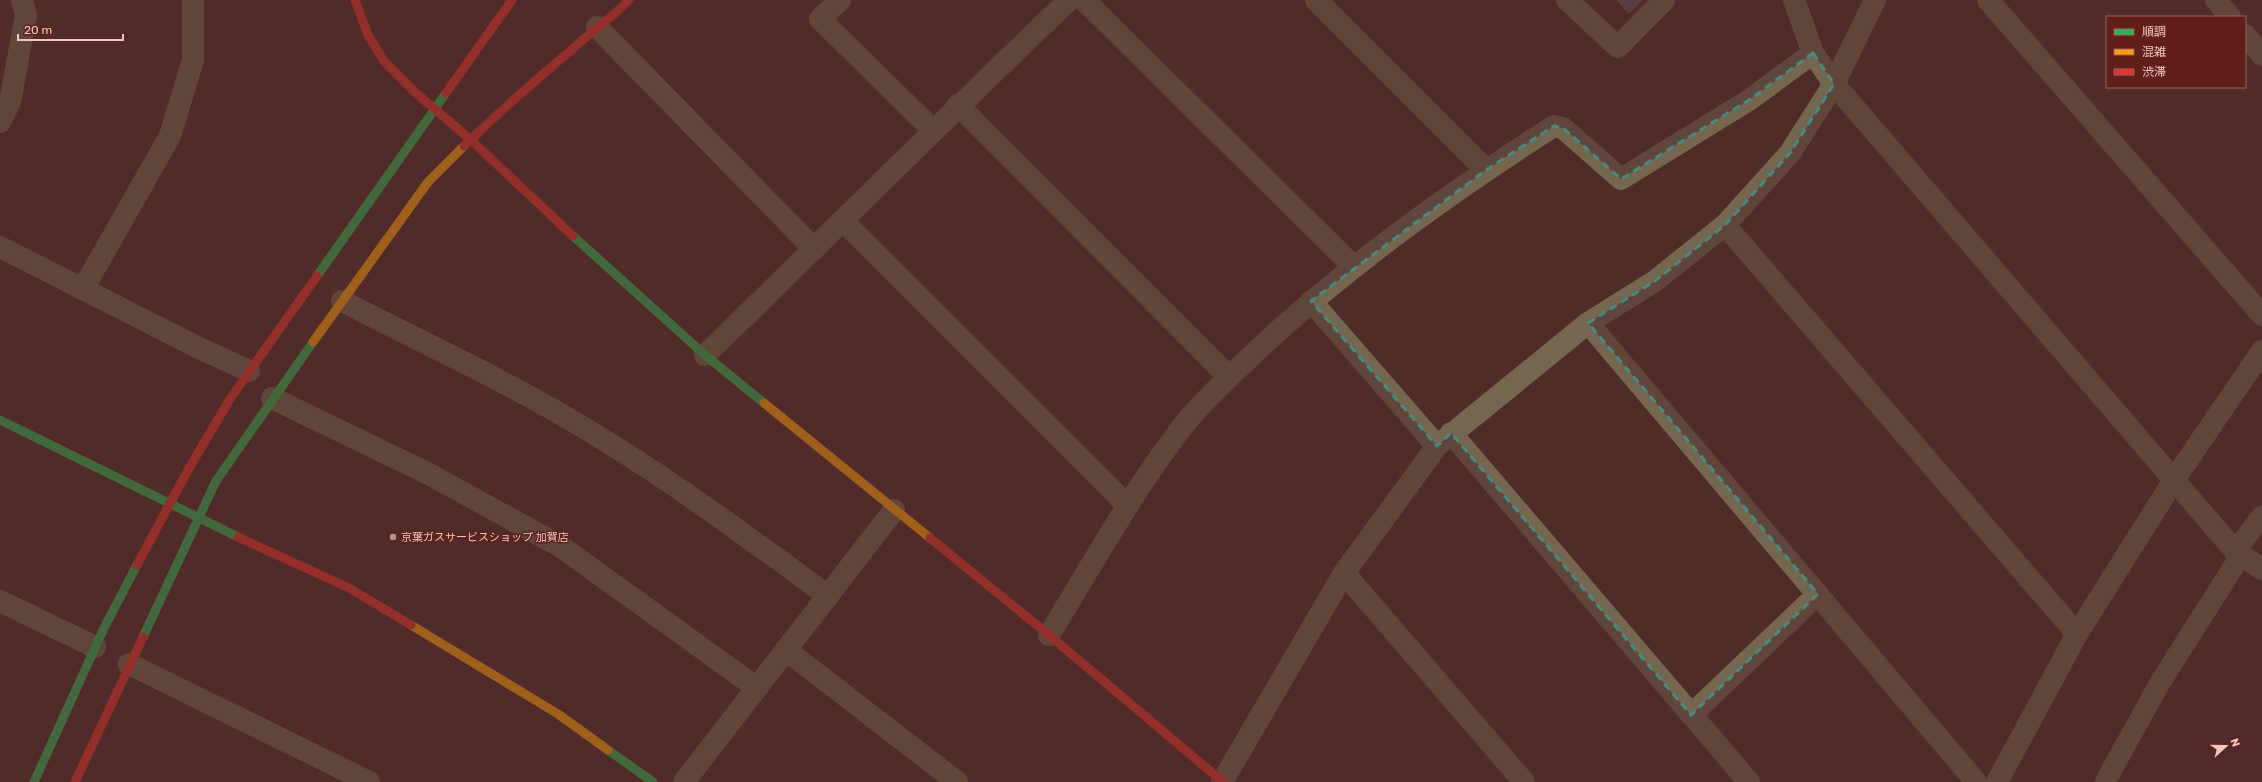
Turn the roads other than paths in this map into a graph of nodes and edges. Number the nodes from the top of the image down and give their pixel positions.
1 (22, 0) edge
2 (193, 0) edge
3 (355, 0) edge
4 (512, 0) edge
5 (629, 0) edge
6 (840, 0) edge
7 (1069, 0) edge
8 (1084, 0) edge
9 (1316, 0) edge
10 (1567, 0) edge
11 (1664, 0) edge
12 (1794, 0) edge
13 (1875, 0) edge
14 (1988, 0) edge
15 (2216, 0) edge
16 (2229, 16) edge
17 (597, 27) junction
18 (2246, 36) edge
19 (1813, 53) junction
20 (2262, 55) edge
21 (1834, 84) junction
22 (958, 105) junction
23 (435, 109) junction
24 (0, 122) edge
25 (933, 130) junction
26 (471, 140) junction
27 (1486, 170) junction
28 (844, 221) junction
29 (1725, 225) junction
30 (0, 247) edge
31 (814, 249) junction
32 (1354, 267) junction
33 (84, 289) junction
34 (342, 301) junction
35 (1311, 301) junction
36 (2262, 315) edge
37 (1588, 323) junction
38 (2262, 351) edge
39 (705, 355) junction
40 (249, 371) junction
41 (1229, 377) junction
42 (272, 398) junction
43 (0, 420) edge
44 (1444, 440) junction
45 (2174, 480) junction
46 (170, 505) junction
47 (1128, 506) junction
48 (894, 510) junction
49 (2262, 516) edge
50 (198, 519) junction
51 (2238, 553) junction
52 (2262, 569) edge
53 (1344, 573) junction
54 (1818, 594) junction
55 (828, 596) junction
56 (0, 602) edge
57 (2077, 634) junction
58 (1049, 635) junction
59 (96, 647) junction
60 (786, 650) junction
61 (129, 664) junction
62 (757, 688) junction
63 (1691, 715) junction
64 (34, 782) edge
65 (75, 782) edge
66 (369, 782) edge
67 (653, 782) edge
68 (684, 782) edge
69 (957, 782) edge
70 (1222, 782) edge
71 (1524, 782) edge
72 (1749, 782) edge
73 (1976, 782) edge
74 (1997, 782) edge
75 (2105, 782) edge

1 - 24 street
2 - 33 street
3 - 23 street
4 - 23 street
5 - 17 street
6 - 25 street
7 - 22 street
8 - 32 street
9 - 27 street
10 - 11 street
12 - 19 street
13 - 21 street
14 - 36 street
15 - 16 street
17 - 26 street
17 - 31 street
18 - 20 street
19 - 21 street
19 - 27 street
21 - 29 street
21 - 45 street
22 - 25 street
22 - 41 street
23 - 26 street
23 - 40 street
25 - 28 street
26 - 34 street
26 - 39 street
27 - 32 street
28 - 31 street
28 - 47 street
29 - 37 street
29 - 57 street
30 - 33 street
31 - 39 street
32 - 35 street
33 - 40 street
34 - 42 street
34 - 55 street
35 - 41 street
35 - 44 street
37 - 44 street
37 - 54 street
38 - 45 street
39 - 48 street
40 - 46 street
41 - 47 street
42 - 50 street
42 - 62 street
43 - 46 street
44 - 53 street
44 - 63 street
45 - 51 street
45 - 57 street
46 - 50 street
46 - 59 street
47 - 58 street
48 - 55 street
48 - 58 street
49 - 51 lane
50 - 61 street
50 - 67 street
51 - 52 street
51 - 75 lane
53 - 70 street
53 - 71 street
54 - 63 street
54 - 73 street
55 - 60 street
56 - 59 street
57 - 74 street
58 - 70 street
59 - 64 street
60 - 62 street
60 - 69 street
61 - 65 street
61 - 66 street
62 - 68 street
63 - 72 street

